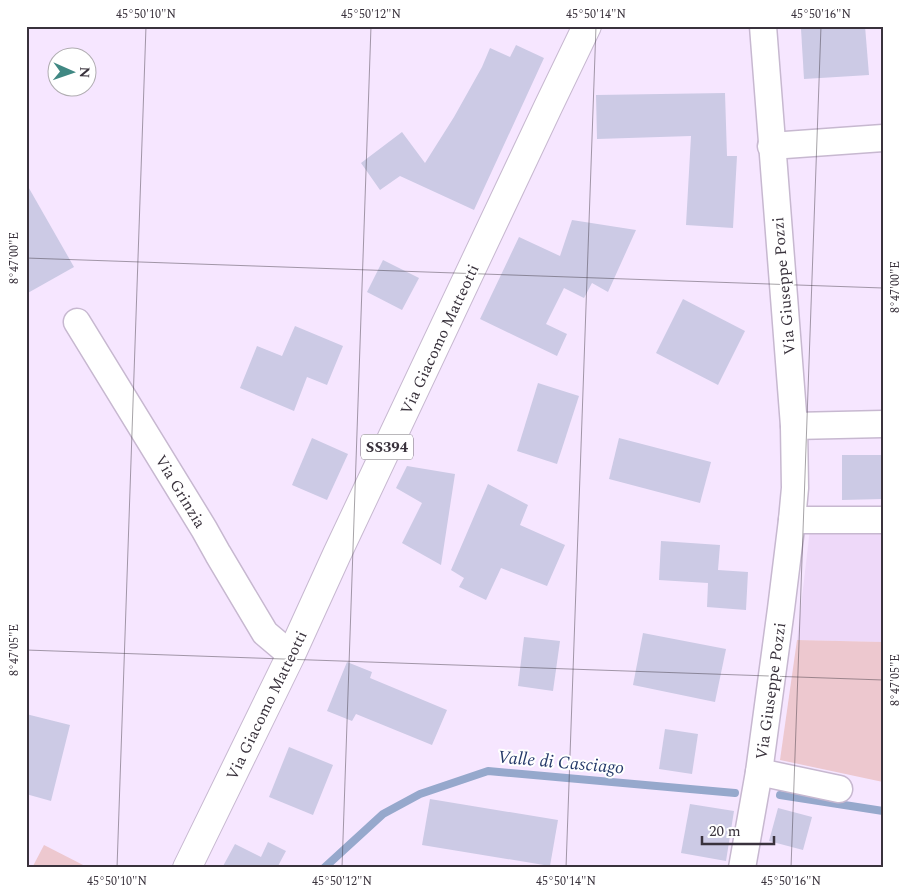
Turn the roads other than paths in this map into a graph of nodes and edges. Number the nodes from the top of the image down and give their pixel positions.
1 (587, 26) edge
2 (762, 26) edge
3 (883, 138) edge
4 (771, 146) junction
5 (77, 322) dead end
6 (883, 424) edge
7 (794, 426) junction
8 (792, 520) junction
9 (883, 520) edge
10 (291, 655) junction
11 (759, 772) junction
12 (838, 789) dead end
13 (187, 868) edge
14 (742, 868) edge

1 - 10 main road, Via Giacomo Matteotti / SS394
2 - 4 street, Via Giuseppe Pozzi
3 - 4 street
4 - 7 street, Via Giuseppe Pozzi
5 - 10 street, Via Grinzia
6 - 7 street
7 - 8 street, Via Giuseppe Pozzi
8 - 9 street
8 - 11 street, Via Giuseppe Pozzi
10 - 13 main road, Via Giacomo Matteotti / SS394
11 - 12 street
11 - 14 street, Via Giuseppe Pozzi

